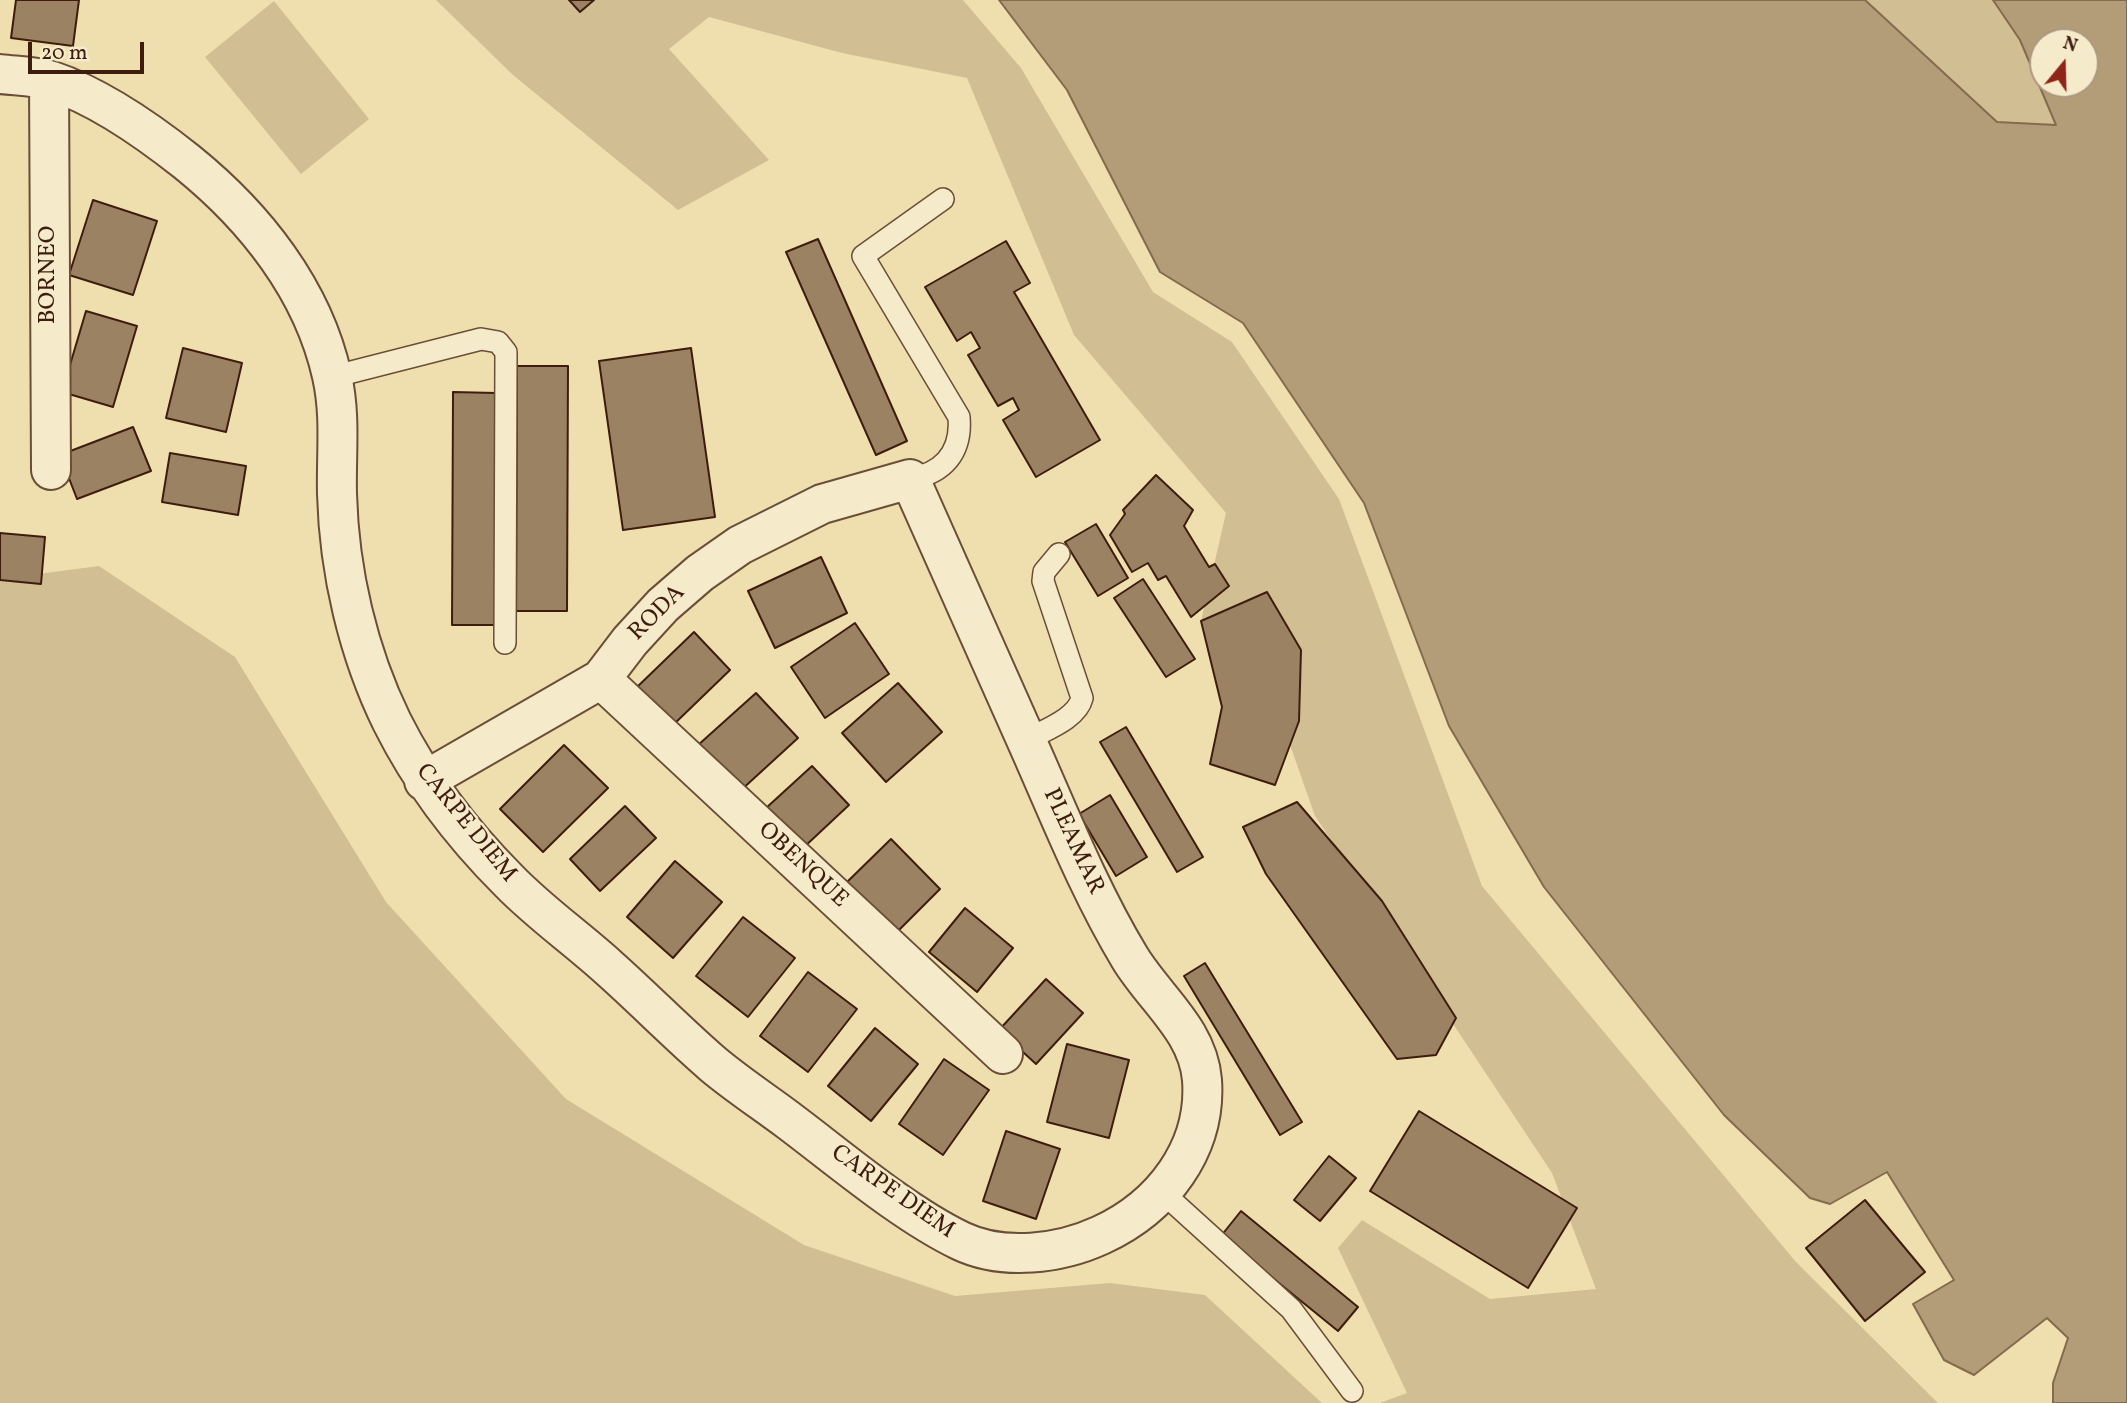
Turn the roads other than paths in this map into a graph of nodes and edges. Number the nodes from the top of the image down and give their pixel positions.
1 (0, 74) edge
2 (49, 80) junction
3 (943, 199) dead end
4 (332, 377) junction
5 (51, 470) dead end
6 (910, 480) junction
7 (1059, 554) dead end
8 (505, 643) dead end
9 (600, 679) junction
10 (1027, 740) junction
11 (424, 781) junction
12 (1003, 1054) dead end
13 (1162, 1192) junction
14 (1352, 1391) dead end

1 - 2 street, CARPE DIEM
2 - 4 street, CARPE DIEM
2 - 5 street, BORNEO
3 - 6 lane
4 - 8 lane
4 - 11 street, CARPE DIEM
6 - 9 street, RODA
6 - 10 street, PLEAMAR
7 - 10 lane
9 - 11 street, RODA
9 - 12 street, OBENQUE
10 - 13 street, PLEAMAR
11 - 13 street, CARPE DIEM
13 - 14 lane

